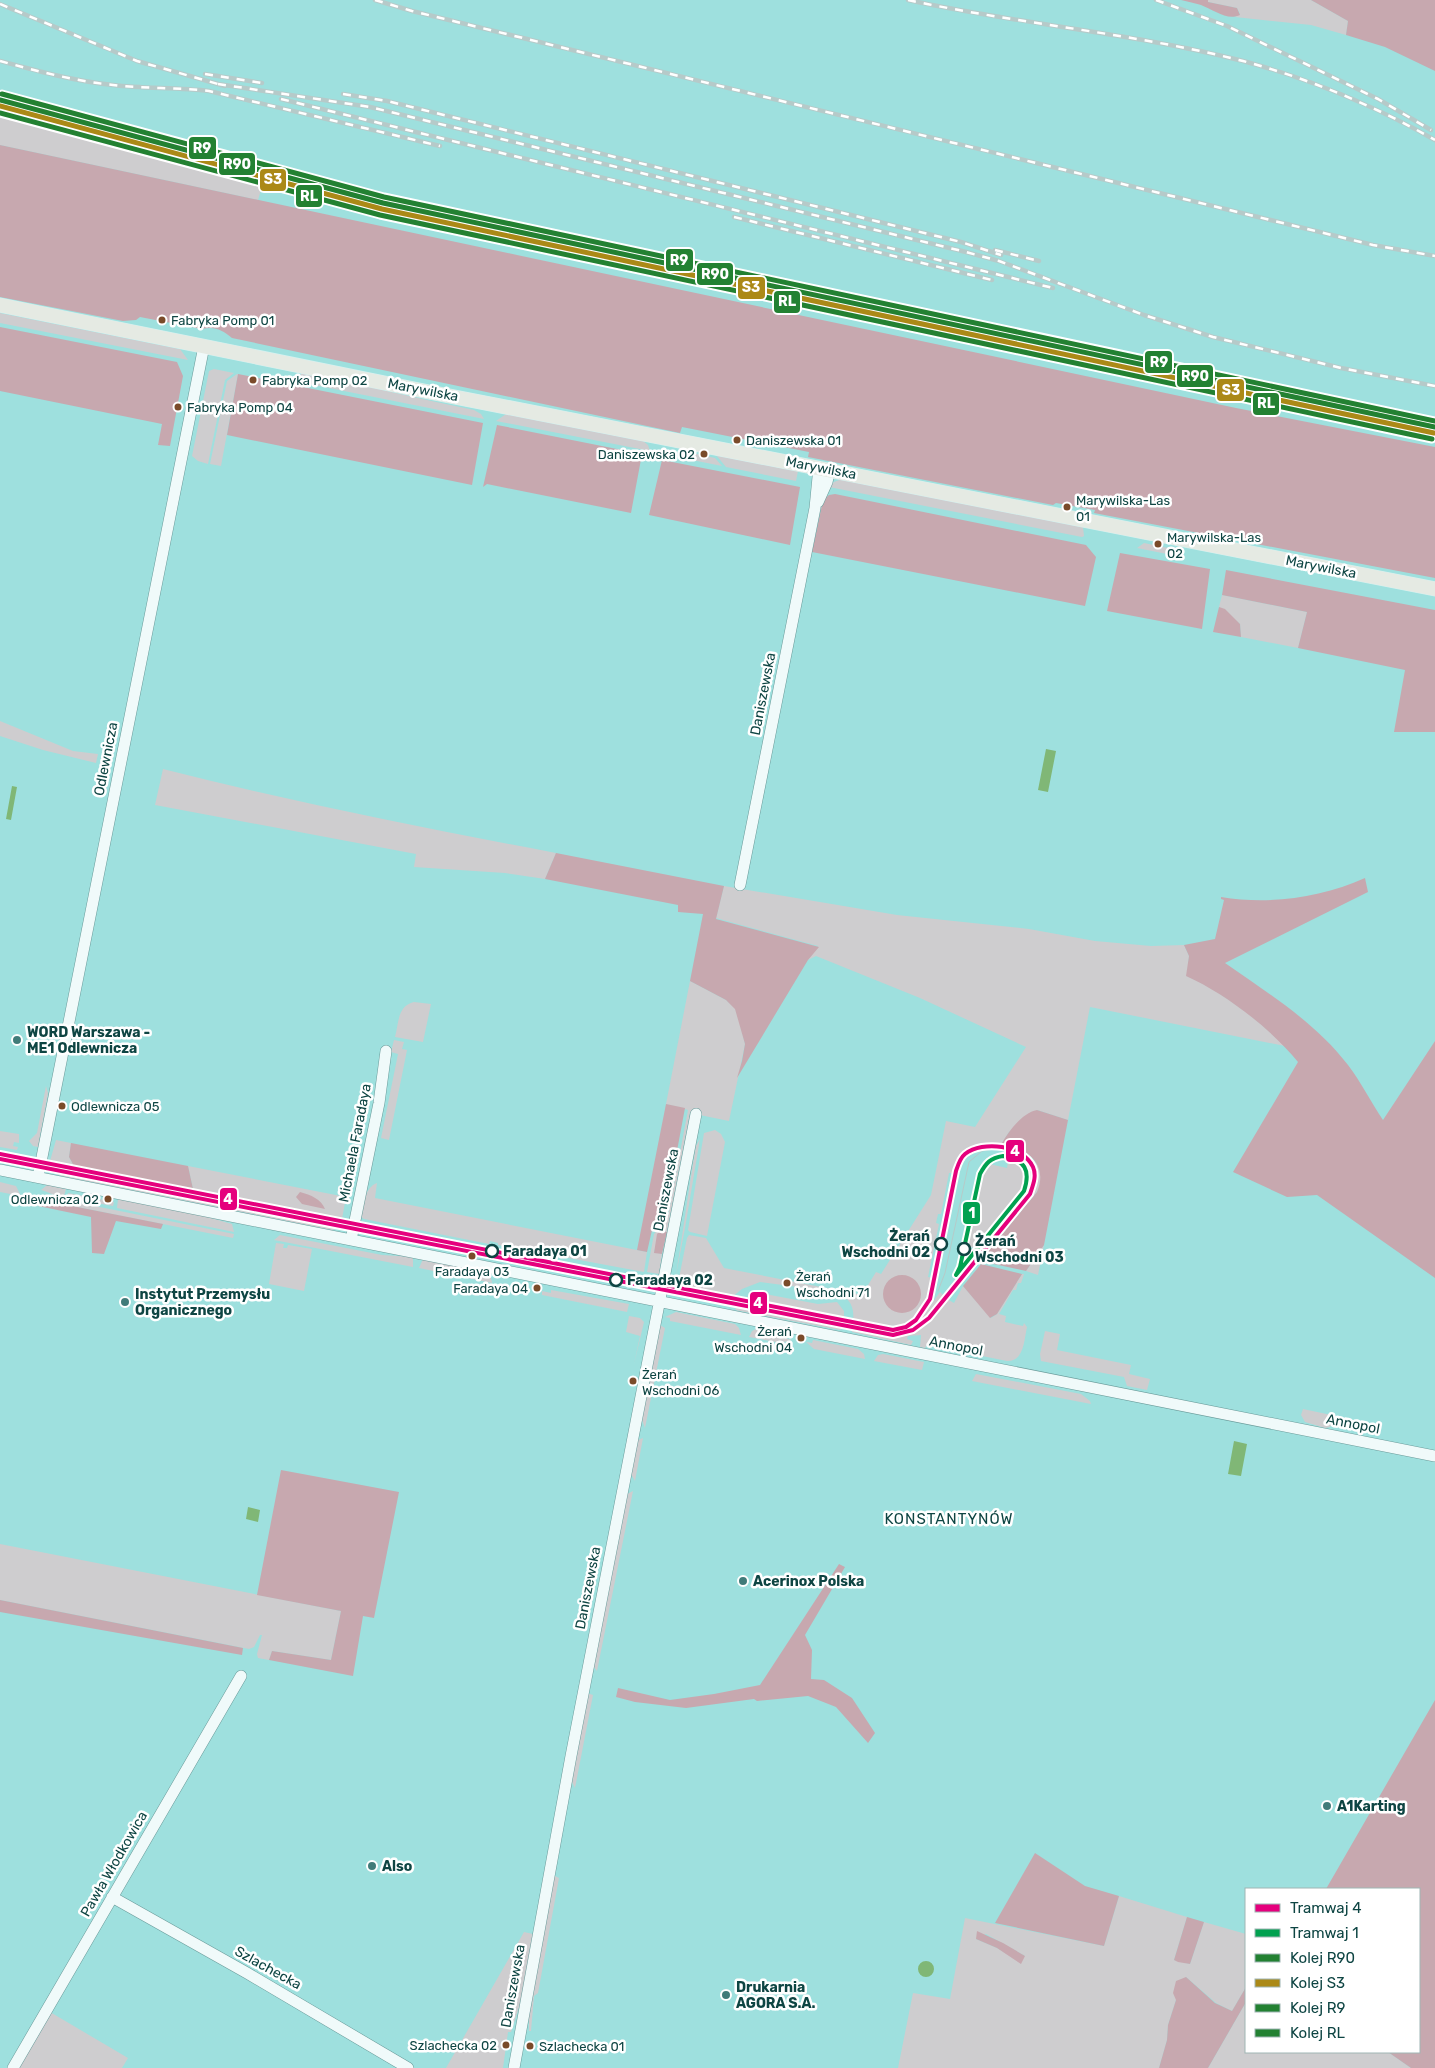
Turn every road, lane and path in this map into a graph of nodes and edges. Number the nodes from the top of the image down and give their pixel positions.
1 (0, 305) edge
2 (204, 346) junction
3 (824, 468) junction
4 (1435, 589) edge
5 (740, 885) dead end
6 (386, 1051) dead end
7 (696, 1114) dead end
8 (0, 1170) edge
9 (38, 1177) junction
10 (351, 1240) junction
11 (660, 1302) junction
12 (1435, 1456) edge
13 (241, 1676) dead end
14 (112, 1897) junction
15 (12, 2068) edge
16 (408, 2068) edge
17 (514, 2068) edge

1 - 2 main road, Marywilska
2 - 3 main road, Marywilska
2 - 9 street, Odlewnicza
3 - 4 main road, Marywilska
3 - 5 street, Daniszewska
6 - 10 street, Michaela Faradaya
7 - 11 street, Daniszewska
8 - 9 street, Annopol
9 - 10 street, Annopol
10 - 11 street, Annopol
11 - 12 street, Annopol
11 - 17 street, Daniszewska
13 - 14 street, Pawła Włodkowica
14 - 15 street, Pawła Włodkowica
14 - 16 street, Szlachecka

